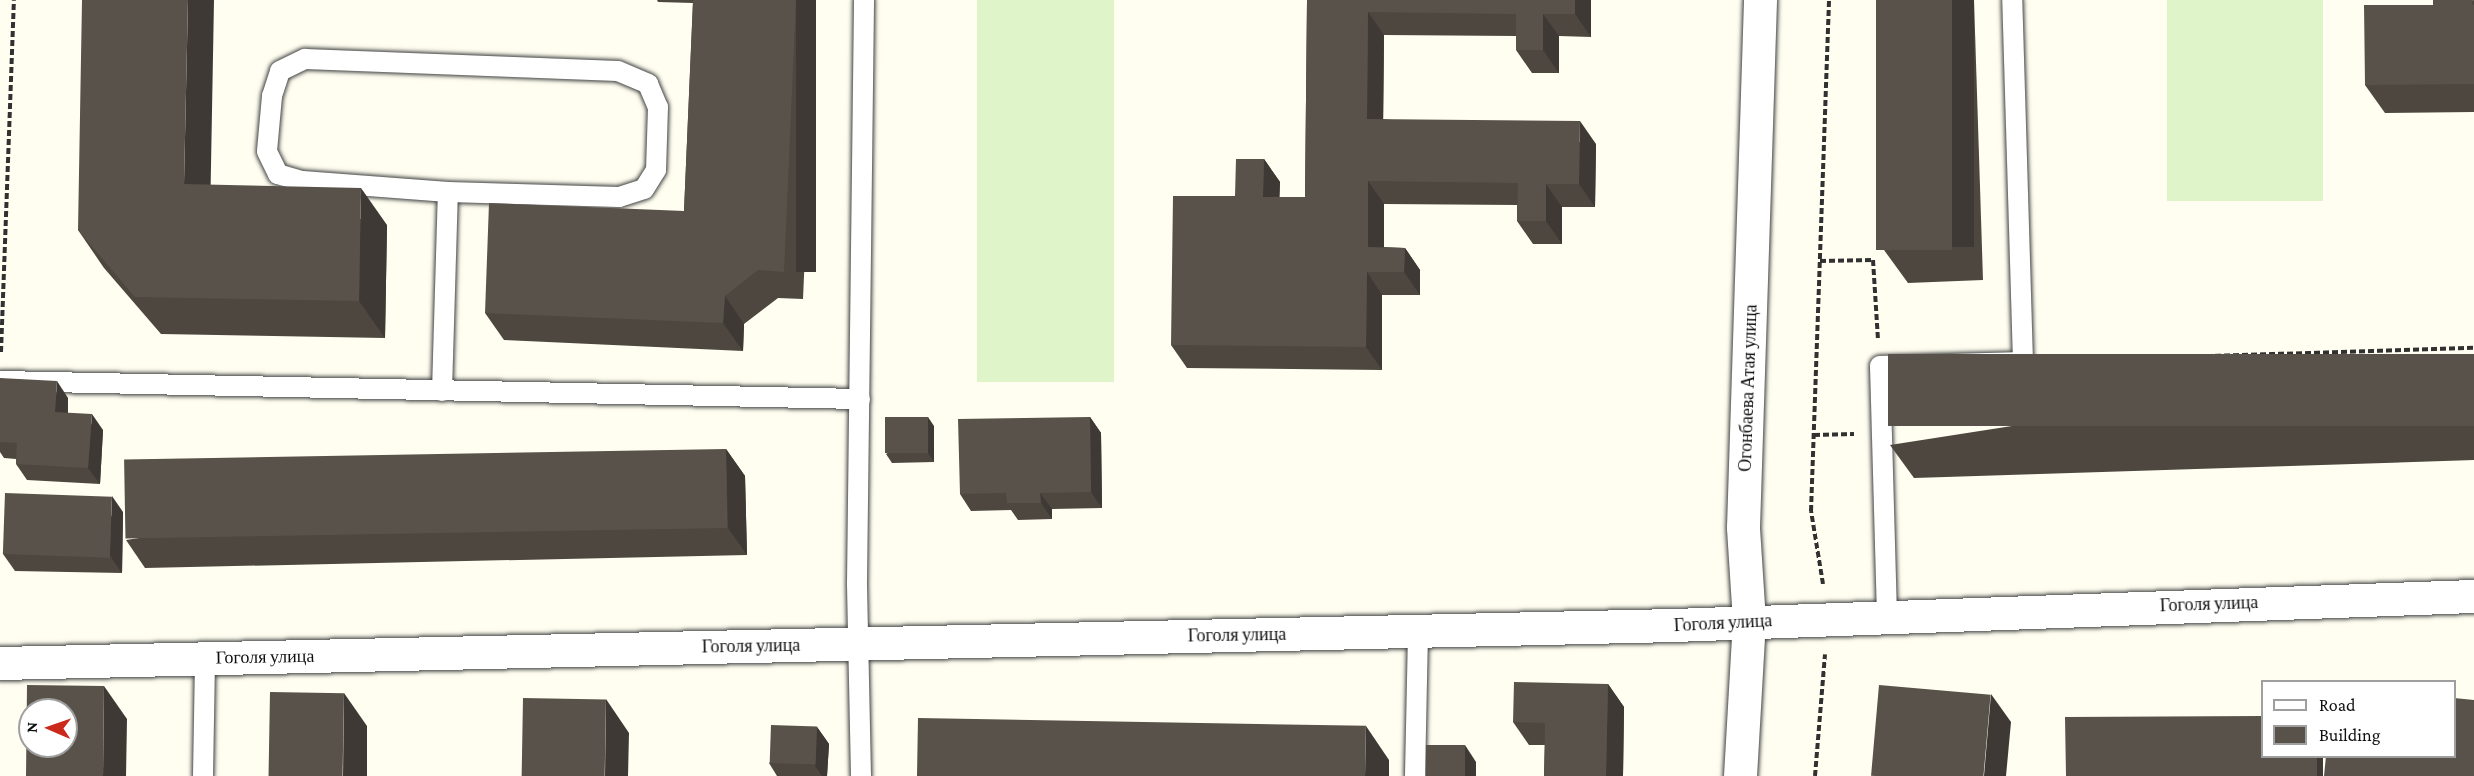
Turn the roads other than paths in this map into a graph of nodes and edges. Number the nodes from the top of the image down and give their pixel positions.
1 (864, 0) edge
2 (1760, 0) edge
3 (2012, 0) edge
4 (448, 192) junction
5 (0, 381) edge
6 (442, 391) junction
7 (860, 399) junction
8 (2474, 596) edge
9 (1887, 615) junction
10 (1749, 621) junction
11 (1418, 631) junction
12 (857, 643) junction
13 (204, 658) junction
14 (0, 663) edge
15 (203, 776) edge
16 (861, 776) edge
17 (1415, 776) edge
18 (1740, 776) edge

1 - 7 lane
2 - 10 street, Огонбаева Атая улица
3 - 9 lane
4 - 4 lane
4 - 6 lane
5 - 6 lane
6 - 7 lane
7 - 12 lane
8 - 9 street, Гоголя улица
9 - 10 street, Гоголя улица
10 - 11 street, Гоголя улица
10 - 18 street, Огонбаева Атая улица
11 - 12 street, Гоголя улица
11 - 17 lane
12 - 13 street, Гоголя улица
12 - 16 lane
13 - 14 street, Гоголя улица
13 - 15 lane

